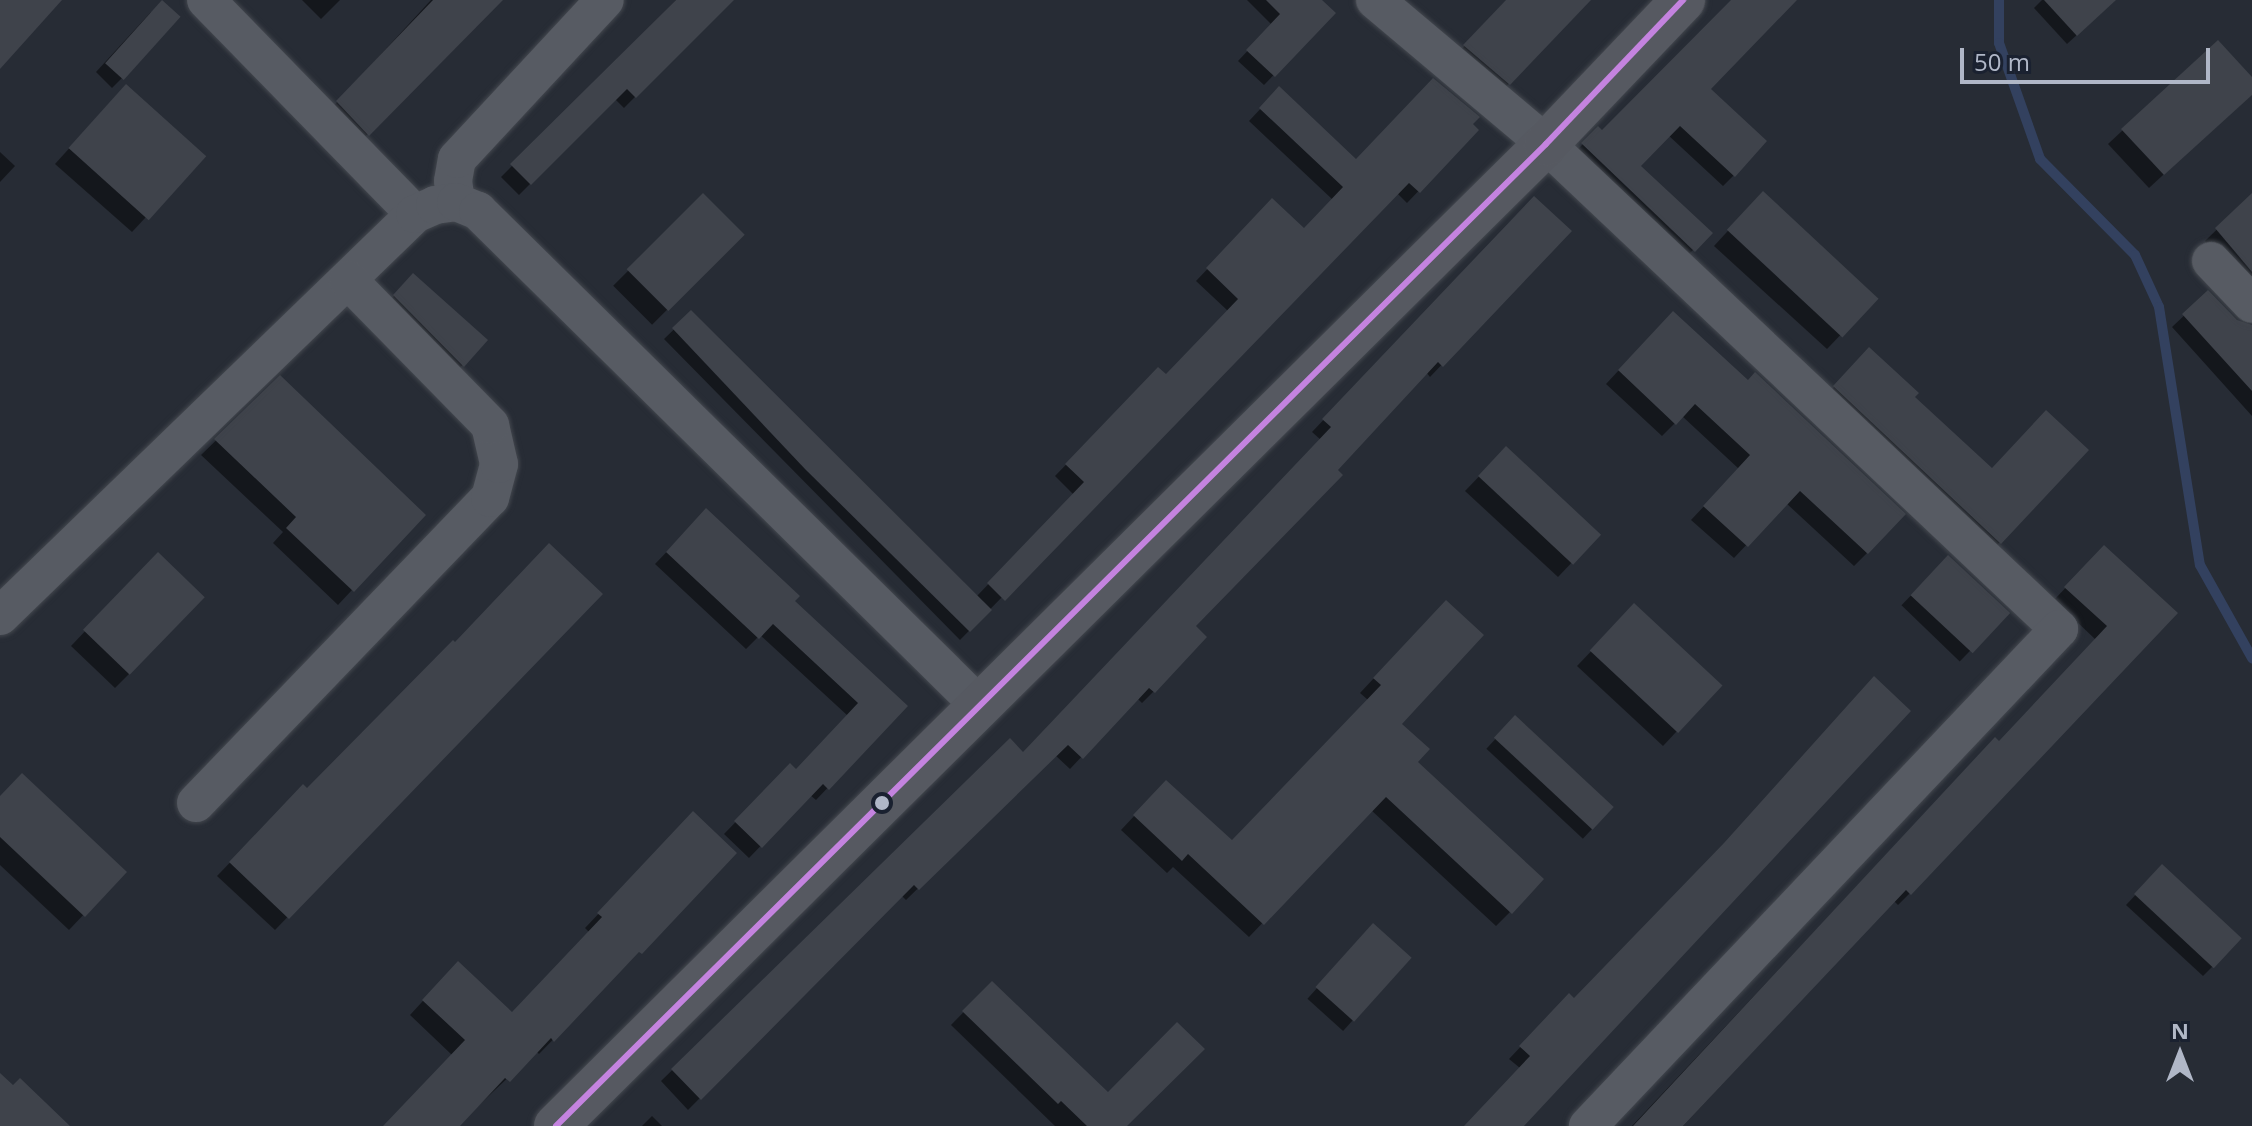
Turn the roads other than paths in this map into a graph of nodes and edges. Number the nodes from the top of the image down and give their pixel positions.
1 (206, 0) edge
2 (605, 0) edge
3 (1375, 0) edge
4 (1683, 0) edge
5 (1546, 144) junction
6 (456, 202) junction
7 (415, 214) junction
8 (2211, 261) dead end
9 (348, 280) junction
10 (2252, 304) edge
11 (0, 616) edge
12 (981, 707) junction
13 (196, 803) dead end
14 (575, 1120) edge
15 (1588, 1126) edge

1 - 7 street
2 - 6 street
3 - 5 street
4 - 5 main road
5 - 12 main road
5 - 15 street
6 - 7 street
6 - 12 street
7 - 9 street
8 - 10 street
9 - 11 street
9 - 13 street
12 - 14 main road

